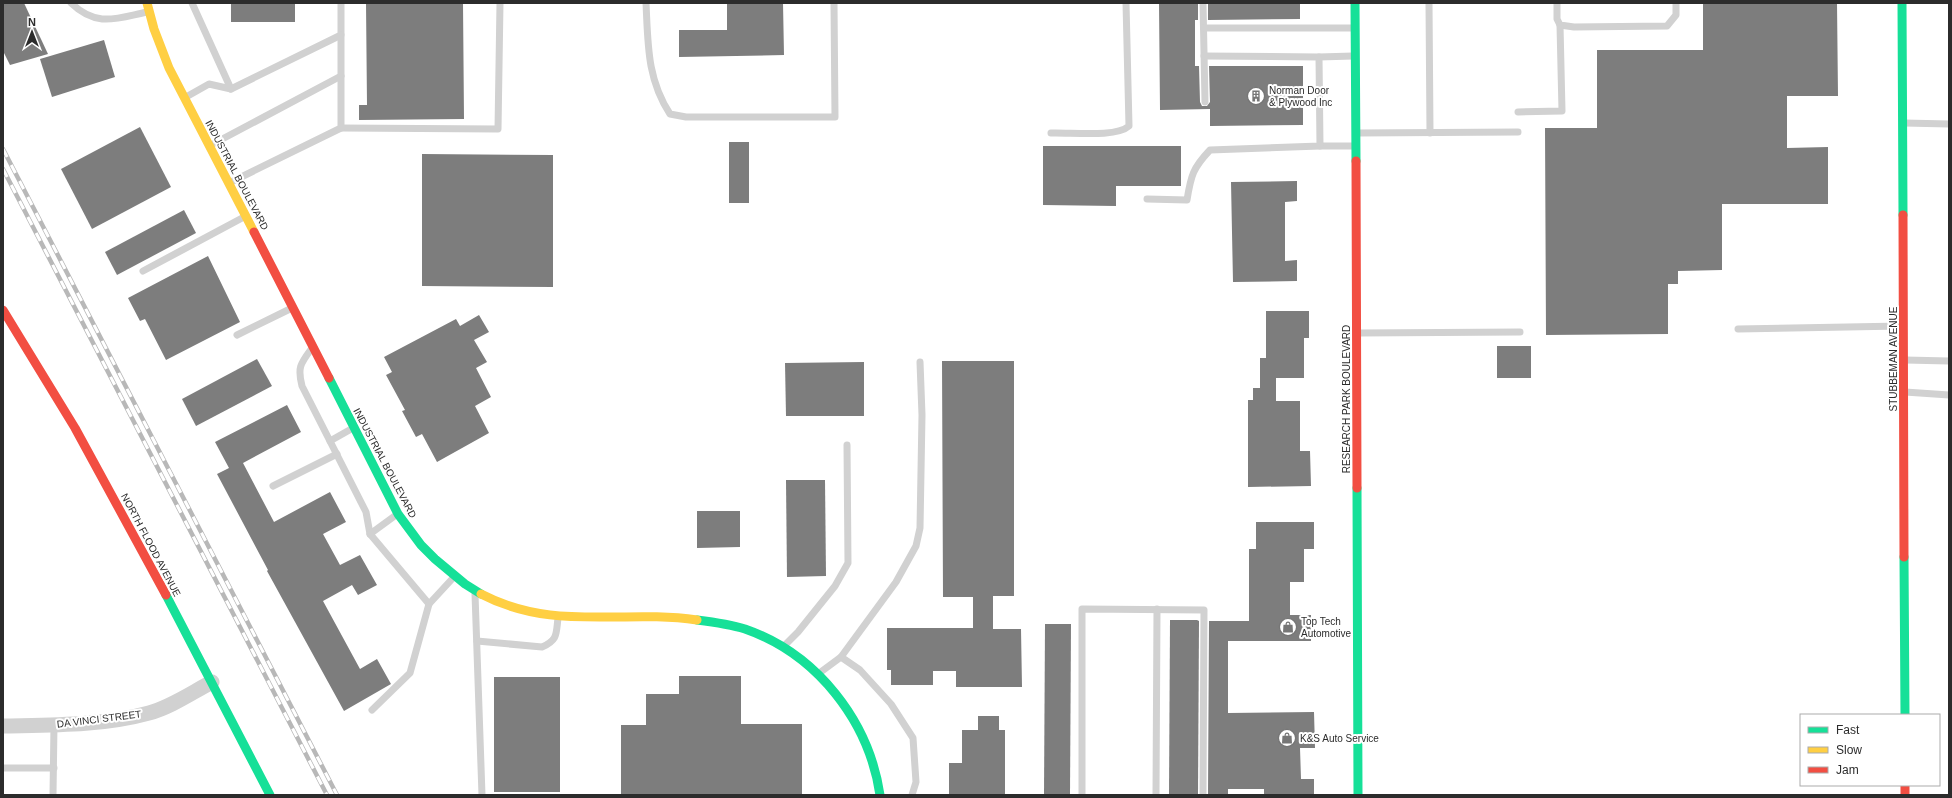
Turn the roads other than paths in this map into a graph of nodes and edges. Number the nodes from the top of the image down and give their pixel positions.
1 (72, 3) edge
2 (192, 3) edge
3 (341, 3) edge
4 (500, 3) edge
5 (646, 3) edge
6 (834, 3) edge
7 (1126, 3) edge
8 (1203, 3) edge
9 (1355, 3) edge
10 (1429, 3) edge
11 (1557, 3) edge
12 (1676, 3) edge
13 (1902, 3) edge
14 (148, 7) edge
15 (1560, 25) junction
16 (1204, 28) junction
17 (1355, 28) junction
18 (341, 35) junction
19 (1204, 56) junction
20 (1355, 56) junction
21 (1320, 57) junction
22 (341, 76) junction
23 (231, 89) junction
24 (184, 98) junction
25 (1205, 102) dead end
26 (1518, 112) dead end
27 (1903, 123) junction
28 (1949, 124) edge
29 (341, 128) junction
30 (1518, 132) dead end
31 (1051, 133) dead end
32 (1356, 133) junction
33 (1430, 133) junction
34 (209, 146) junction
35 (1320, 146) junction
36 (1356, 146) junction
37 (229, 183) junction
38 (1147, 199) dead end
39 (246, 216) junction
40 (143, 271) dead end
41 (294, 307) junction
42 (3, 310) edge
43 (1904, 326) junction
44 (1738, 329) dead end
45 (1520, 332) dead end
46 (1356, 333) junction
47 (237, 336) dead end
48 (313, 346) junction
49 (1904, 360) junction
50 (1949, 361) edge
51 (920, 362) dead end
52 (1904, 392) junction
53 (1949, 394) edge
54 (354, 428) junction
55 (330, 440) junction
56 (847, 445) dead end
57 (336, 454) junction
58 (273, 486) dead end
59 (398, 514) junction
60 (370, 534) junction
61 (454, 576) junction
62 (475, 591) junction
63 (429, 604) junction
64 (1157, 609) junction
65 (558, 617) junction
66 (477, 641) junction
67 (784, 647) junction
68 (841, 657) junction
69 (817, 674) junction
70 (212, 682) junction
71 (372, 710) dead end
72 (1905, 714) edge
73 (54, 725) junction
74 (3, 726) edge
75 (3, 768) edge
76 (54, 768) junction
77 (53, 795) edge
78 (270, 795) edge
79 (482, 795) edge
80 (880, 795) edge
81 (912, 795) edge
82 (1082, 795) edge
83 (1156, 795) edge
84 (1203, 795) edge
85 (1358, 795) edge

1 - 14 lane
2 - 23 lane
3 - 18 lane
4 - 29 lane
5 - 6 lane
7 - 31 lane
8 - 16 lane
9 - 17 street, RESEARCH PARK BOULEVARD
10 - 33 lane
11 - 15 lane
12 - 15 lane
13 - 27 street, STUBBEMAN AVENUE
14 - 24 street, INDUSTRIAL BOULEVARD
15 - 26 lane
16 - 17 lane
16 - 19 lane
17 - 20 street, RESEARCH PARK BOULEVARD
18 - 22 lane
18 - 23 lane
19 - 21 lane
19 - 25 lane
20 - 21 lane
20 - 32 street, RESEARCH PARK BOULEVARD
21 - 35 lane
22 - 29 lane
22 - 34 lane
23 - 24 lane
24 - 34 street, INDUSTRIAL BOULEVARD
27 - 28 lane
27 - 43 street, STUBBEMAN AVENUE
29 - 37 lane
30 - 33 lane
32 - 33 lane
32 - 36 street, RESEARCH PARK BOULEVARD
34 - 37 street, INDUSTRIAL BOULEVARD
35 - 36 lane
35 - 38 lane
36 - 46 street, RESEARCH PARK BOULEVARD
37 - 39 street, INDUSTRIAL BOULEVARD
39 - 40 lane
39 - 41 street, INDUSTRIAL BOULEVARD
41 - 47 lane
41 - 48 street, INDUSTRIAL BOULEVARD
42 - 70 street, NORTH FLOOD AVENUE
43 - 44 lane
43 - 49 street, STUBBEMAN AVENUE
45 - 46 lane
46 - 85 street, RESEARCH PARK BOULEVARD
48 - 54 street, INDUSTRIAL BOULEVARD
48 - 55 lane
49 - 50 lane
49 - 52 street, STUBBEMAN AVENUE
51 - 68 lane
52 - 53 lane
52 - 72 street, STUBBEMAN AVENUE
54 - 55 lane
54 - 59 street, INDUSTRIAL BOULEVARD
55 - 57 lane
56 - 67 lane
57 - 58 lane
57 - 60 lane
59 - 60 lane
59 - 61 street, INDUSTRIAL BOULEVARD
60 - 63 lane
61 - 62 street, INDUSTRIAL BOULEVARD
61 - 63 lane
62 - 65 street, INDUSTRIAL BOULEVARD
62 - 66 lane
63 - 71 lane
64 - 82 lane
64 - 83 lane
64 - 84 lane
65 - 66 lane
65 - 67 street, INDUSTRIAL BOULEVARD
66 - 79 lane
67 - 69 street, INDUSTRIAL BOULEVARD
68 - 69 lane
68 - 81 lane
69 - 80 street, INDUSTRIAL BOULEVARD
70 - 73 street, DA VINCI STREET
70 - 78 street, NORTH FLOOD AVENUE
73 - 74 street, DA VINCI STREET
73 - 76 lane
75 - 76 lane
76 - 77 lane

